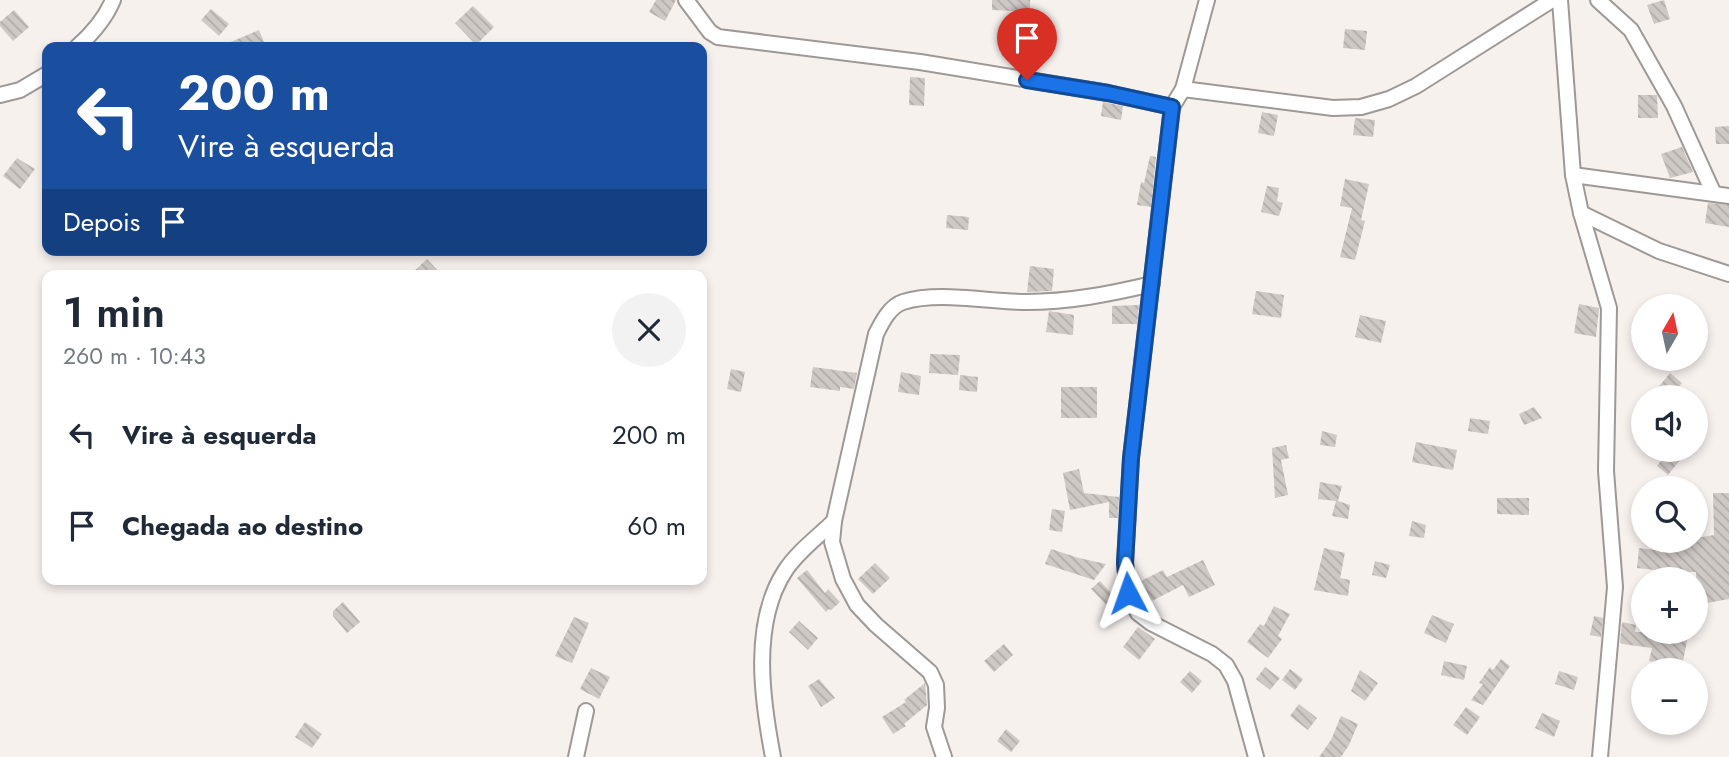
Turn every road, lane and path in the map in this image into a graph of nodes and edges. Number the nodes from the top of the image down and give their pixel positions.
1 (113, 0) edge
2 (686, 0) edge
3 (1207, 0) edge
4 (1552, 0) edge
5 (1560, 0) edge
6 (1598, 0) edge
7 (83, 42) edge
8 (42, 77) edge
9 (1183, 89) junction
10 (0, 94) edge
11 (1172, 107) junction
12 (1573, 175) junction
13 (1713, 192) junction
14 (1729, 196) edge
15 (1581, 213) junction
16 (1729, 274) edge
17 (1152, 284) junction
18 (834, 521) junction
19 (586, 711) dead end
20 (576, 757) edge
21 (773, 757) edge
22 (944, 757) edge
23 (1256, 757) edge
24 (1600, 757) edge

1 - 7 street
2 - 11 street
3 - 9 street
4 - 9 street
5 - 12 street
6 - 13 street
8 - 10 street
9 - 11 street
11 - 17 street
12 - 13 street
12 - 15 street
13 - 14 street
15 - 16 street
15 - 24 street
17 - 18 street
17 - 23 street
18 - 21 street
18 - 22 street
19 - 20 street

